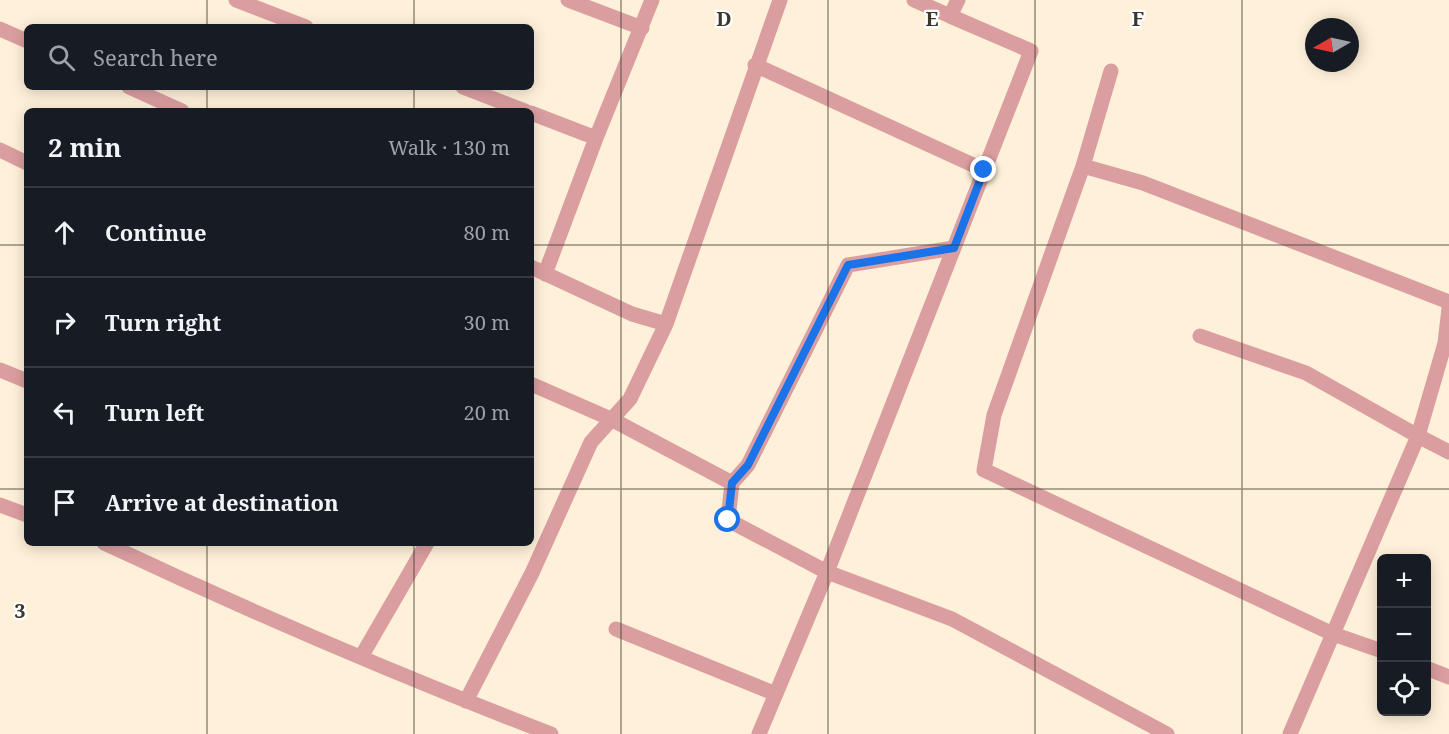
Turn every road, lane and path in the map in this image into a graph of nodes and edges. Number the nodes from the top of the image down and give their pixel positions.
1 (236, 0) edge
2 (568, 0) edge
3 (652, 0) edge
4 (780, 0) edge
5 (914, 0) edge
6 (958, 0) edge
7 (950, 16) junction
8 (298, 24) edge
9 (642, 28) junction
10 (0, 29) edge
11 (24, 40) edge
12 (755, 65) junction
13 (1110, 71) dead end
14 (136, 90) edge
15 (471, 90) edge
16 (175, 108) edge
17 (517, 108) edge
18 (534, 114) edge
19 (596, 138) junction
20 (0, 150) edge
21 (24, 162) edge
22 (1083, 166) junction
23 (984, 170) junction
24 (954, 248) junction
25 (538, 271) edge
26 (1449, 302) edge
27 (1449, 308) edge
28 (666, 324) junction
29 (1200, 336) dead end
30 (1447, 344) edge
31 (0, 370) edge
32 (24, 380) edge
33 (534, 385) edge
34 (611, 420) junction
35 (1418, 436) junction
36 (1449, 452) edge
37 (732, 483) junction
38 (0, 505) edge
39 (24, 514) edge
40 (110, 546) edge
41 (425, 546) edge
42 (827, 572) junction
43 (616, 628) dead end
44 (1333, 634) junction
45 (1377, 649) edge
46 (361, 657) junction
47 (1431, 671) edge
48 (1449, 677) edge
49 (776, 694) junction
50 (466, 701) junction
51 (551, 734) edge
52 (759, 734) edge
53 (1167, 734) edge
54 (1290, 734) edge

1 - 8 street
2 - 9 street
3 - 9 street
4 - 12 street
5 - 7 street
6 - 7 street
7 - 23 street
9 - 19 street
10 - 11 street
12 - 23 street
12 - 28 street
13 - 22 street
14 - 16 street
15 - 17 street
18 - 19 street
19 - 25 street
20 - 21 street
22 - 26 street
22 - 44 street
23 - 24 street
24 - 37 street
24 - 42 street
25 - 28 street
27 - 30 street
28 - 34 street
29 - 35 street
30 - 35 street
31 - 32 street
33 - 34 street
34 - 37 street
34 - 50 street
35 - 36 street
35 - 44 street
37 - 42 street
38 - 39 street
40 - 46 street
41 - 46 street
42 - 49 street
42 - 53 street
43 - 49 street
44 - 45 street
44 - 54 street
46 - 50 street
47 - 48 street
49 - 52 street
50 - 51 street

